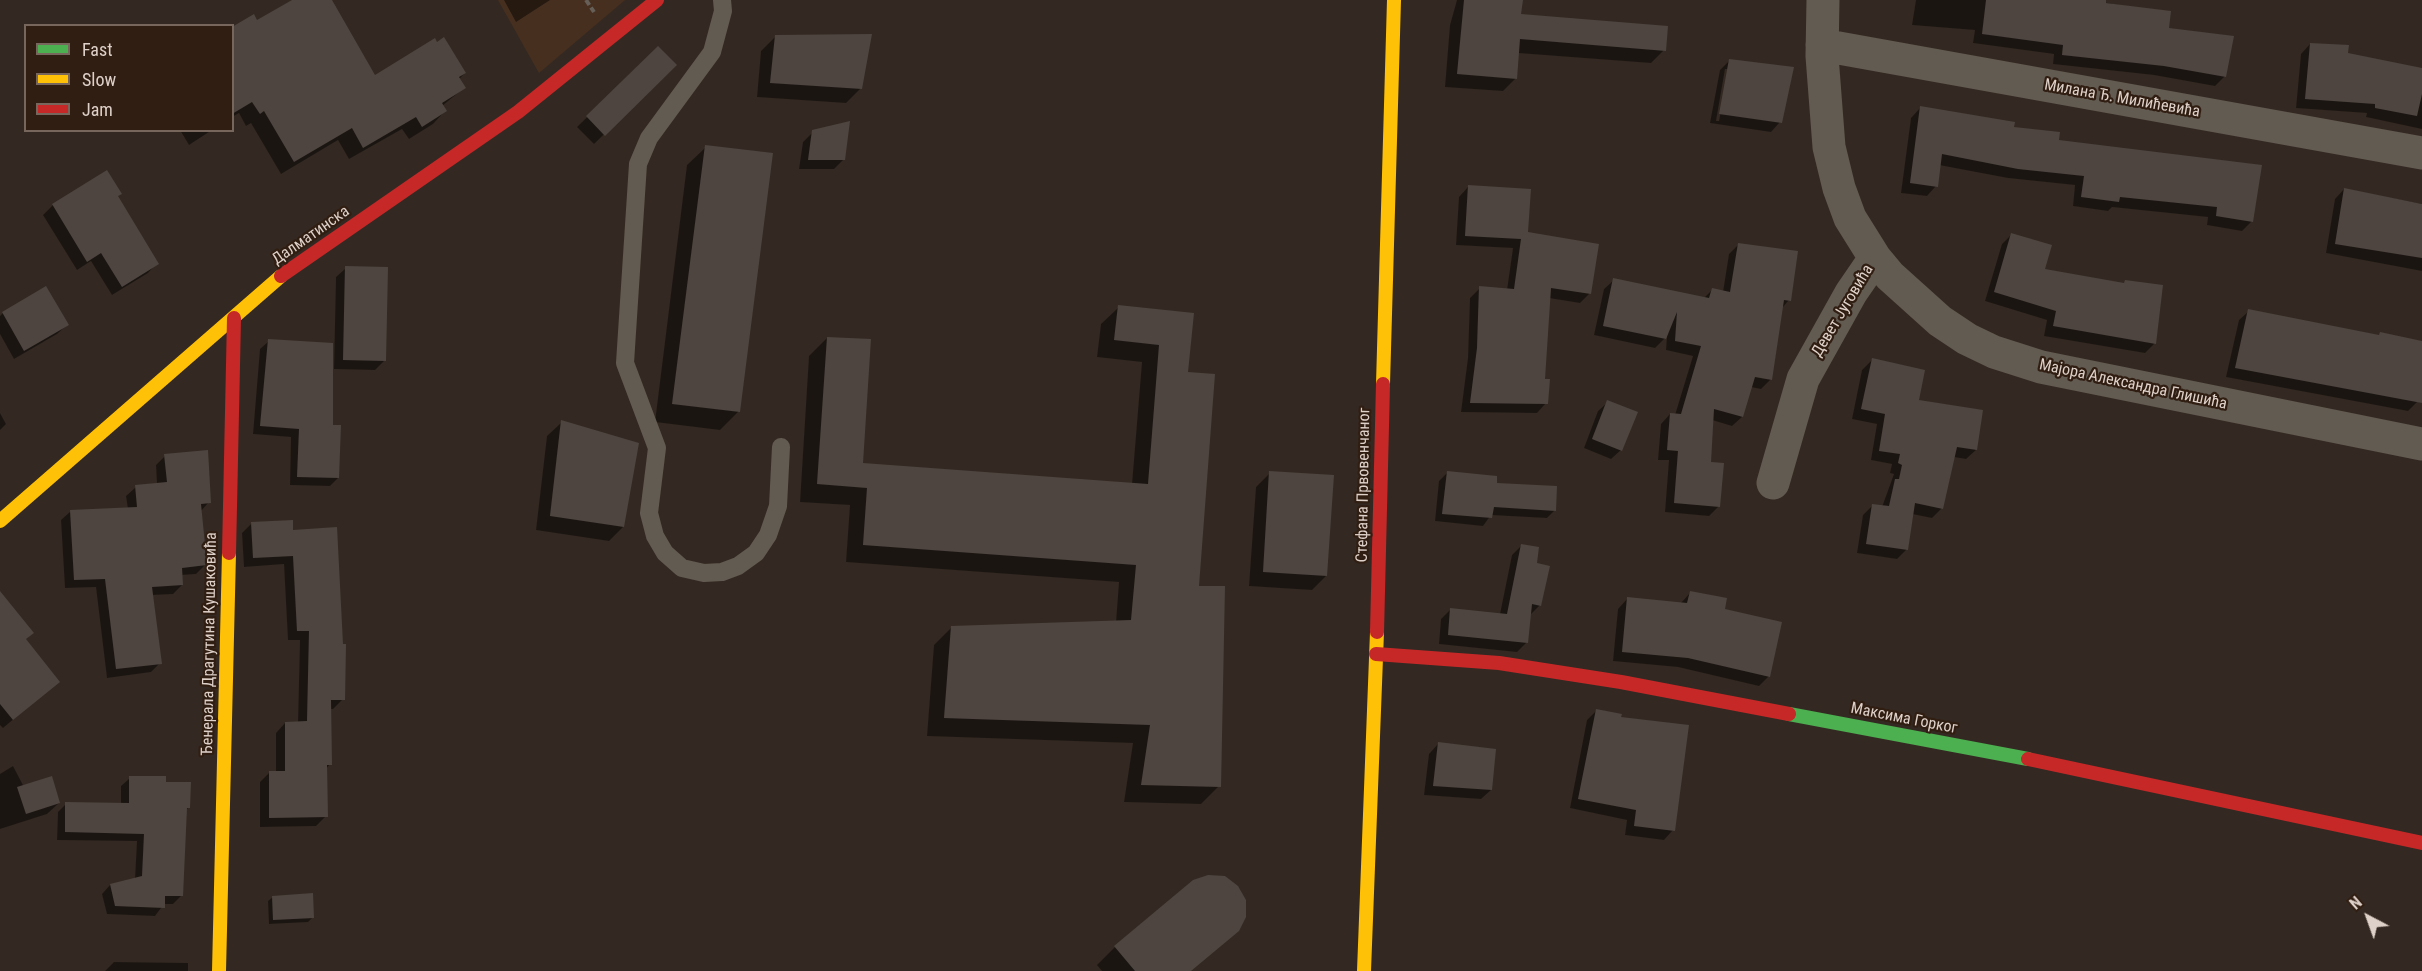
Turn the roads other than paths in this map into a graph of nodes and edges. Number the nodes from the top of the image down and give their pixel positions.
1 (657, 0) edge
2 (722, 0) edge
3 (1394, 0) edge
4 (1823, 0) edge
5 (1822, 45) junction
6 (2422, 153) edge
7 (1875, 258) junction
8 (234, 318) junction
9 (2422, 444) edge
10 (781, 447) dead end
11 (1773, 483) dead end
12 (0, 520) edge
13 (1376, 654) junction
14 (2422, 843) edge
15 (219, 971) edge
16 (1364, 971) edge

1 - 8 street, Далматинска
2 - 10 lane
3 - 13 street, Стефана Првовенчаног
4 - 5 street, Девет Југовића
5 - 6 street, Милана Ђ. Милићевића
5 - 7 street, Девет Југовића
7 - 9 street, Мајора Александра Глишића
7 - 11 street, Девет Југовића
8 - 12 street, Далматинска
8 - 15 street, Ђенерала Драгутина Кушаковића
13 - 14 street, Максима Горког
13 - 16 street, Стефана Првовенчаног

